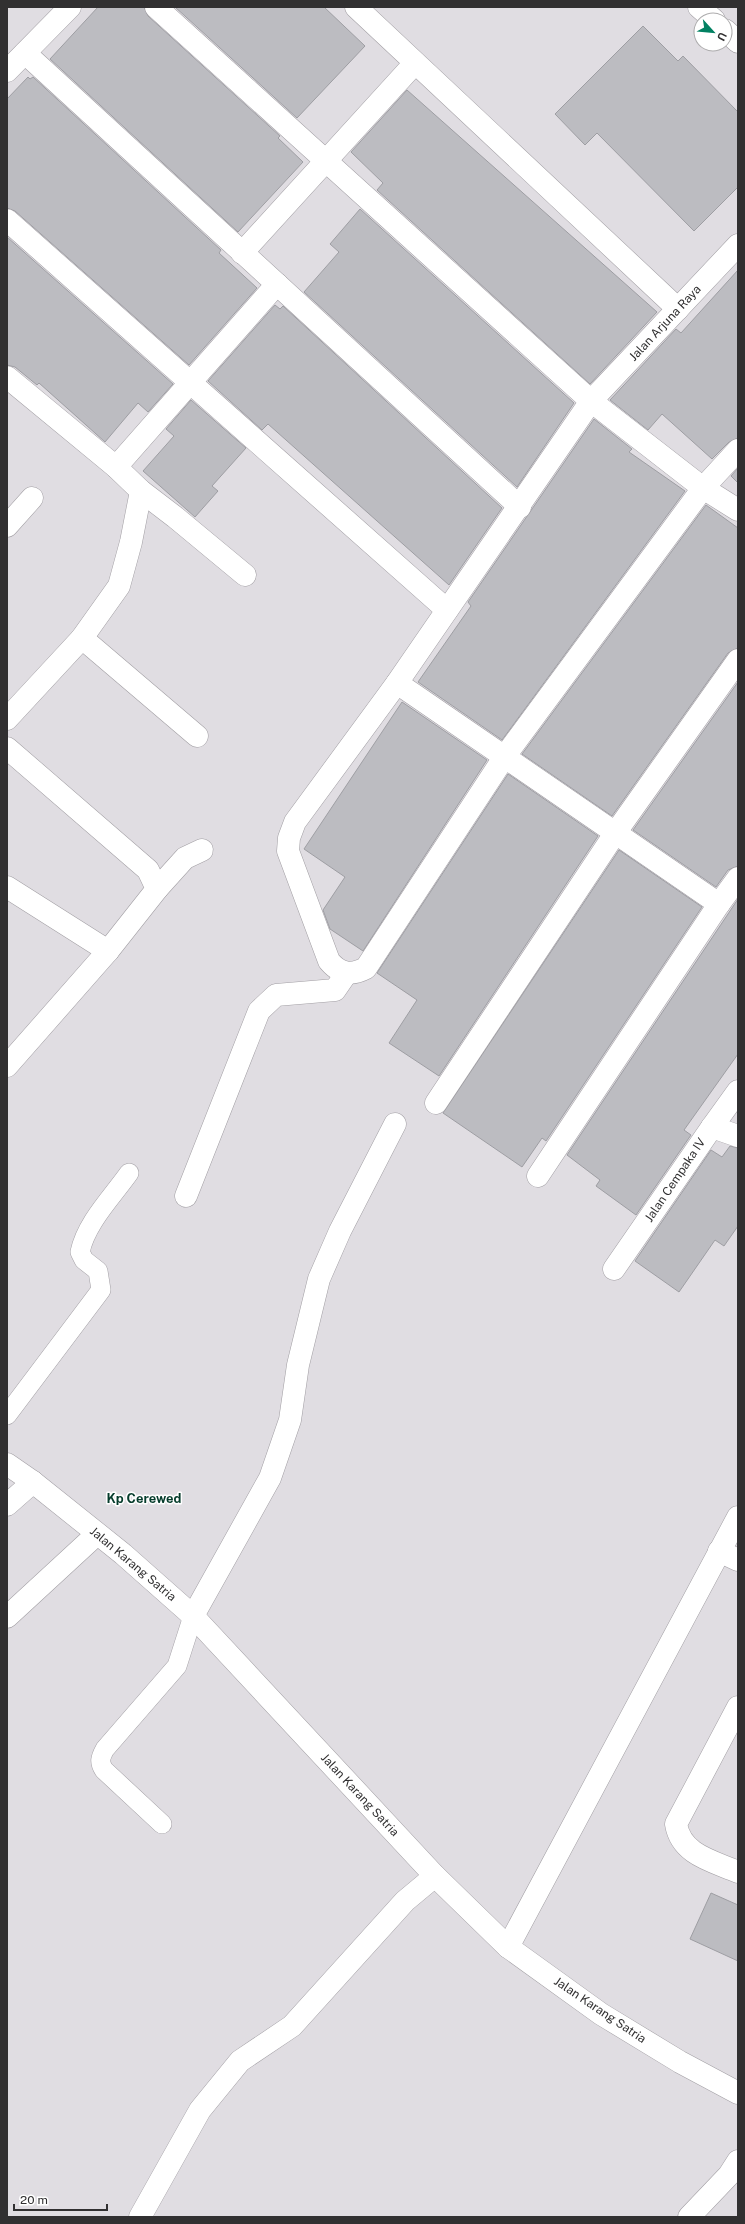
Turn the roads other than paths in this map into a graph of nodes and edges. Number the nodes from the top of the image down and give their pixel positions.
1 (70, 7) edge
2 (156, 7) edge
3 (356, 7) edge
4 (25, 53) junction
5 (415, 63) junction
6 (7, 71) edge
7 (325, 162) junction
8 (7, 220) edge
9 (738, 245) edge
10 (242, 253) junction
11 (277, 284) junction
12 (678, 309) junction
13 (7, 378) edge
14 (190, 381) junction
15 (591, 401) junction
16 (738, 450) edge
17 (116, 467) junction
18 (703, 488) junction
19 (141, 491) junction
20 (32, 498) dead end
21 (520, 507) junction
22 (738, 510) edge
23 (7, 526) edge
24 (245, 575) dead end
25 (447, 610) junction
26 (82, 638) junction
27 (738, 660) edge
28 (397, 683) junction
29 (7, 719) edge
30 (197, 736) dead end
31 (7, 748) edge
32 (505, 756) junction
33 (616, 832) junction
34 (202, 850) dead end
35 (738, 878) edge
36 (7, 887) edge
37 (157, 889) junction
38 (718, 904) junction
39 (108, 951) junction
40 (346, 974) junction
41 (8, 1062) edge
42 (738, 1091) edge
43 (436, 1103) dead end
44 (395, 1124) dead end
45 (712, 1127) junction
46 (738, 1136) edge
47 (129, 1173) dead end
48 (538, 1176) dead end
49 (186, 1196) dead end
50 (614, 1270) dead end
51 (7, 1415) edge
52 (7, 1464) edge
53 (33, 1482) junction
54 (7, 1505) edge
55 (738, 1517) edge
56 (98, 1534) junction
57 (729, 1555) edge
58 (193, 1616) junction
59 (7, 1617) edge
60 (738, 1707) edge
61 (162, 1824) dead end
62 (738, 1872) edge
63 (435, 1876) junction
64 (508, 1947) junction
65 (738, 2093) edge
66 (738, 2161) edge
67 (140, 2217) edge
68 (689, 2217) edge

1 - 4 street
2 - 7 street
3 - 5 street
4 - 6 street
4 - 10 street
5 - 7 street
5 - 12 street
7 - 10 street
7 - 15 street
8 - 14 street
9 - 12 street, Jalan Arjuna Raya
10 - 11 street
11 - 14 street
11 - 21 street
12 - 15 street, Jalan Arjuna Raya
13 - 17 street
14 - 17 street
14 - 25 street
15 - 18 street
15 - 21 street, Jalan Arjuna Raya
16 - 18 street
17 - 19 street
18 - 22 street
18 - 32 street
19 - 24 street
19 - 26 street
20 - 23 street
21 - 25 street, Jalan Arjuna Raya
25 - 28 street, Jalan Arjuna Raya
26 - 29 street
26 - 30 street
27 - 33 street
28 - 32 street
28 - 40 street, Jalan Arjuna Raya
31 - 37 street
32 - 33 street
32 - 40 street
33 - 38 street
33 - 43 street
34 - 37 street
35 - 38 street
36 - 39 street
37 - 39 street
38 - 48 street
39 - 41 street
40 - 49 street
42 - 45 street, Jalan Cempaka IV
44 - 58 street
45 - 46 street
45 - 50 street, Jalan Cempaka IV
47 - 51 lane
52 - 53 street, Jalan Karang Satria
53 - 54 street
53 - 56 street, Jalan Karang Satria
55 - 57 street
56 - 58 street, Jalan Karang Satria
56 - 59 street
57 - 64 street
58 - 61 lane
58 - 63 street, Jalan Karang Satria
60 - 62 street
63 - 64 street, Jalan Karang Satria
63 - 67 street
64 - 65 street, Jalan Karang Satria
66 - 68 street

